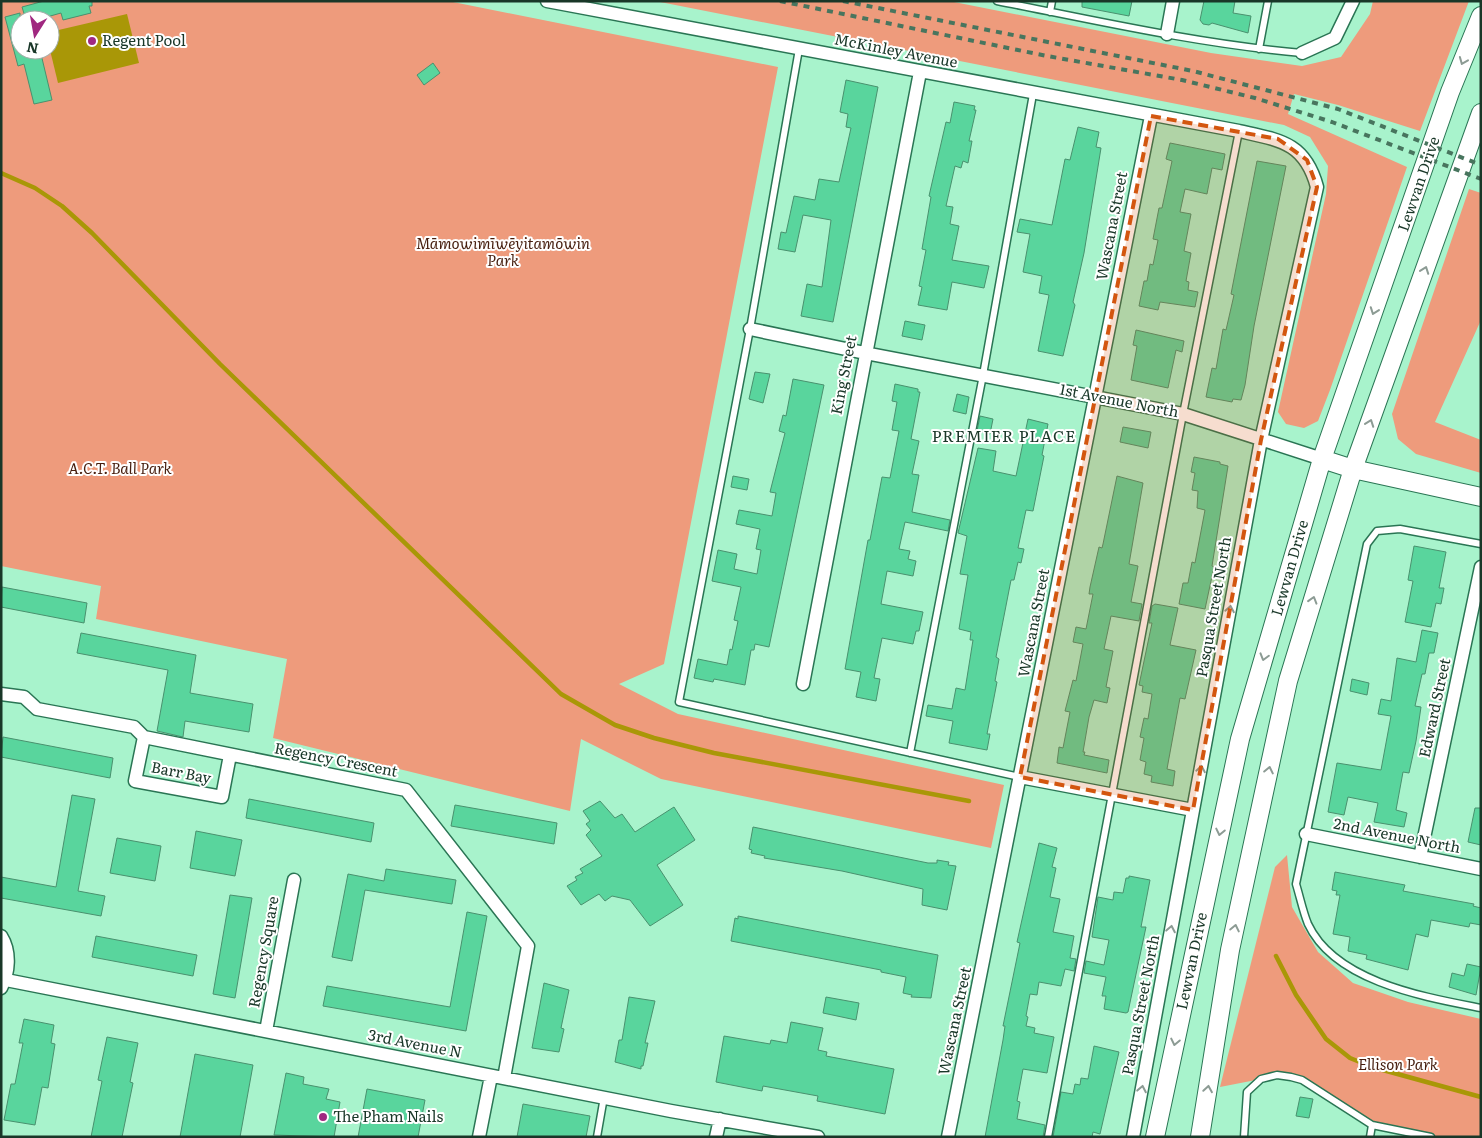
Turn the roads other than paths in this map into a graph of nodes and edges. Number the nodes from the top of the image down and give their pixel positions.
1 (547, 1) edge
2 (998, 1) edge
3 (1052, 1) edge
4 (1173, 1) edge
5 (1268, 1) edge
6 (1352, 1) edge
7 (1050, 12) junction
8 (1481, 16) edge
9 (1167, 34) junction
10 (799, 49) junction
11 (1259, 49) junction
12 (1302, 53) joint
13 (920, 72) junction
14 (1033, 94) junction
15 (1481, 113) edge
16 (1151, 116) junction
17 (1239, 131) junction
18 (750, 329) junction
19 (864, 353) junction
20 (984, 375) junction
21 (1096, 395) junction
22 (1183, 414) junction
23 (1261, 440) junction
24 (1322, 459) junction
25 (1353, 469) junction
26 (1481, 497) edge
27 (1481, 544) edge
28 (1481, 567) edge
29 (803, 684) dead end
30 (1, 694) edge
31 (144, 737) junction
32 (910, 753) junction
33 (230, 755) junction
34 (1020, 777) junction
35 (1113, 795) junction
36 (1194, 810) junction
37 (1306, 834) junction
38 (1420, 857) junction
39 (1481, 869) edge
40 (294, 880) dead end
41 (1, 936) edge
42 (4, 984) edge
43 (1481, 1008) edge
44 (266, 1031) junction
45 (498, 1077) junction
46 (604, 1097) junction
47 (720, 1119) junction
48 (1372, 1125) junction
49 (479, 1137) edge
50 (597, 1137) edge
51 (716, 1137) edge
52 (818, 1137) edge
53 (948, 1137) edge
54 (1048, 1137) edge
55 (1133, 1137) edge
56 (1155, 1137) edge
57 (1200, 1137) edge
58 (1244, 1137) edge
59 (1370, 1137) edge
60 (1431, 1137) edge

1 - 10 street, McKinley Avenue
2 - 7 lane
3 - 7 lane
4 - 9 street
5 - 11 lane
6 - 12 street
7 - 9 lane
8 -> 24 main road, Lewvan Drive
9 - 11 lane
10 - 13 street, McKinley Avenue
10 - 18 lane
11 - 12 lane
13 - 14 street, McKinley Avenue
13 - 19 street, King Street
14 - 16 street, McKinley Avenue
14 - 20 lane
25 -> 15 main road, Lewvan Drive
16 - 17 street, McKinley Avenue
16 - 21 street, Wascana Street
17 - 22 lane
17 - 23 street, Pasqua Street North
18 - 19 street, 1st Avenue North
18 - 32 lane
19 - 20 street, 1st Avenue North
19 - 29 street, King Street
20 - 21 street, 1st Avenue North
20 - 32 lane
21 - 22 street, 1st Avenue North
21 - 34 street, Wascana Street
22 - 23 street, 1st Avenue North
22 - 35 lane
23 - 24 street, 1st Avenue North
36 -> 23 street, Pasqua Street North
24 - 25 main road, 1st Avenue North
24 -> 56 main road, Lewvan Drive
25 - 26 main road, 1st Avenue North
57 -> 25 main road, Lewvan Drive
27 - 37 lane
28 - 38 street, Edward Street
30 - 31 street, Regency Crescent
31 - 33 street, Regency Crescent
31 - 33 street, Barr Bay
32 - 34 lane
33 - 45 street, Regency Crescent
34 - 35 street
34 - 53 street, Wascana Street
35 - 36 street
35 - 54 lane
55 -> 36 street, Pasqua Street North
37 - 38 street, 2nd Avenue North
37 - 43 lane
38 - 39 street, 2nd Avenue North
40 - 44 street, Regency Square
41 - 42 street
42 - 44 street, 3rd Avenue N
44 - 45 street, 3rd Avenue N
45 - 46 street, 3rd Avenue N
45 - 49 street, Regency Crescent
46 - 47 street, 3rd Avenue N
46 - 50 lane
47 - 51 street
47 - 52 street, 3rd Avenue N
48 - 58 lane
48 - 59 lane
48 - 60 lane

